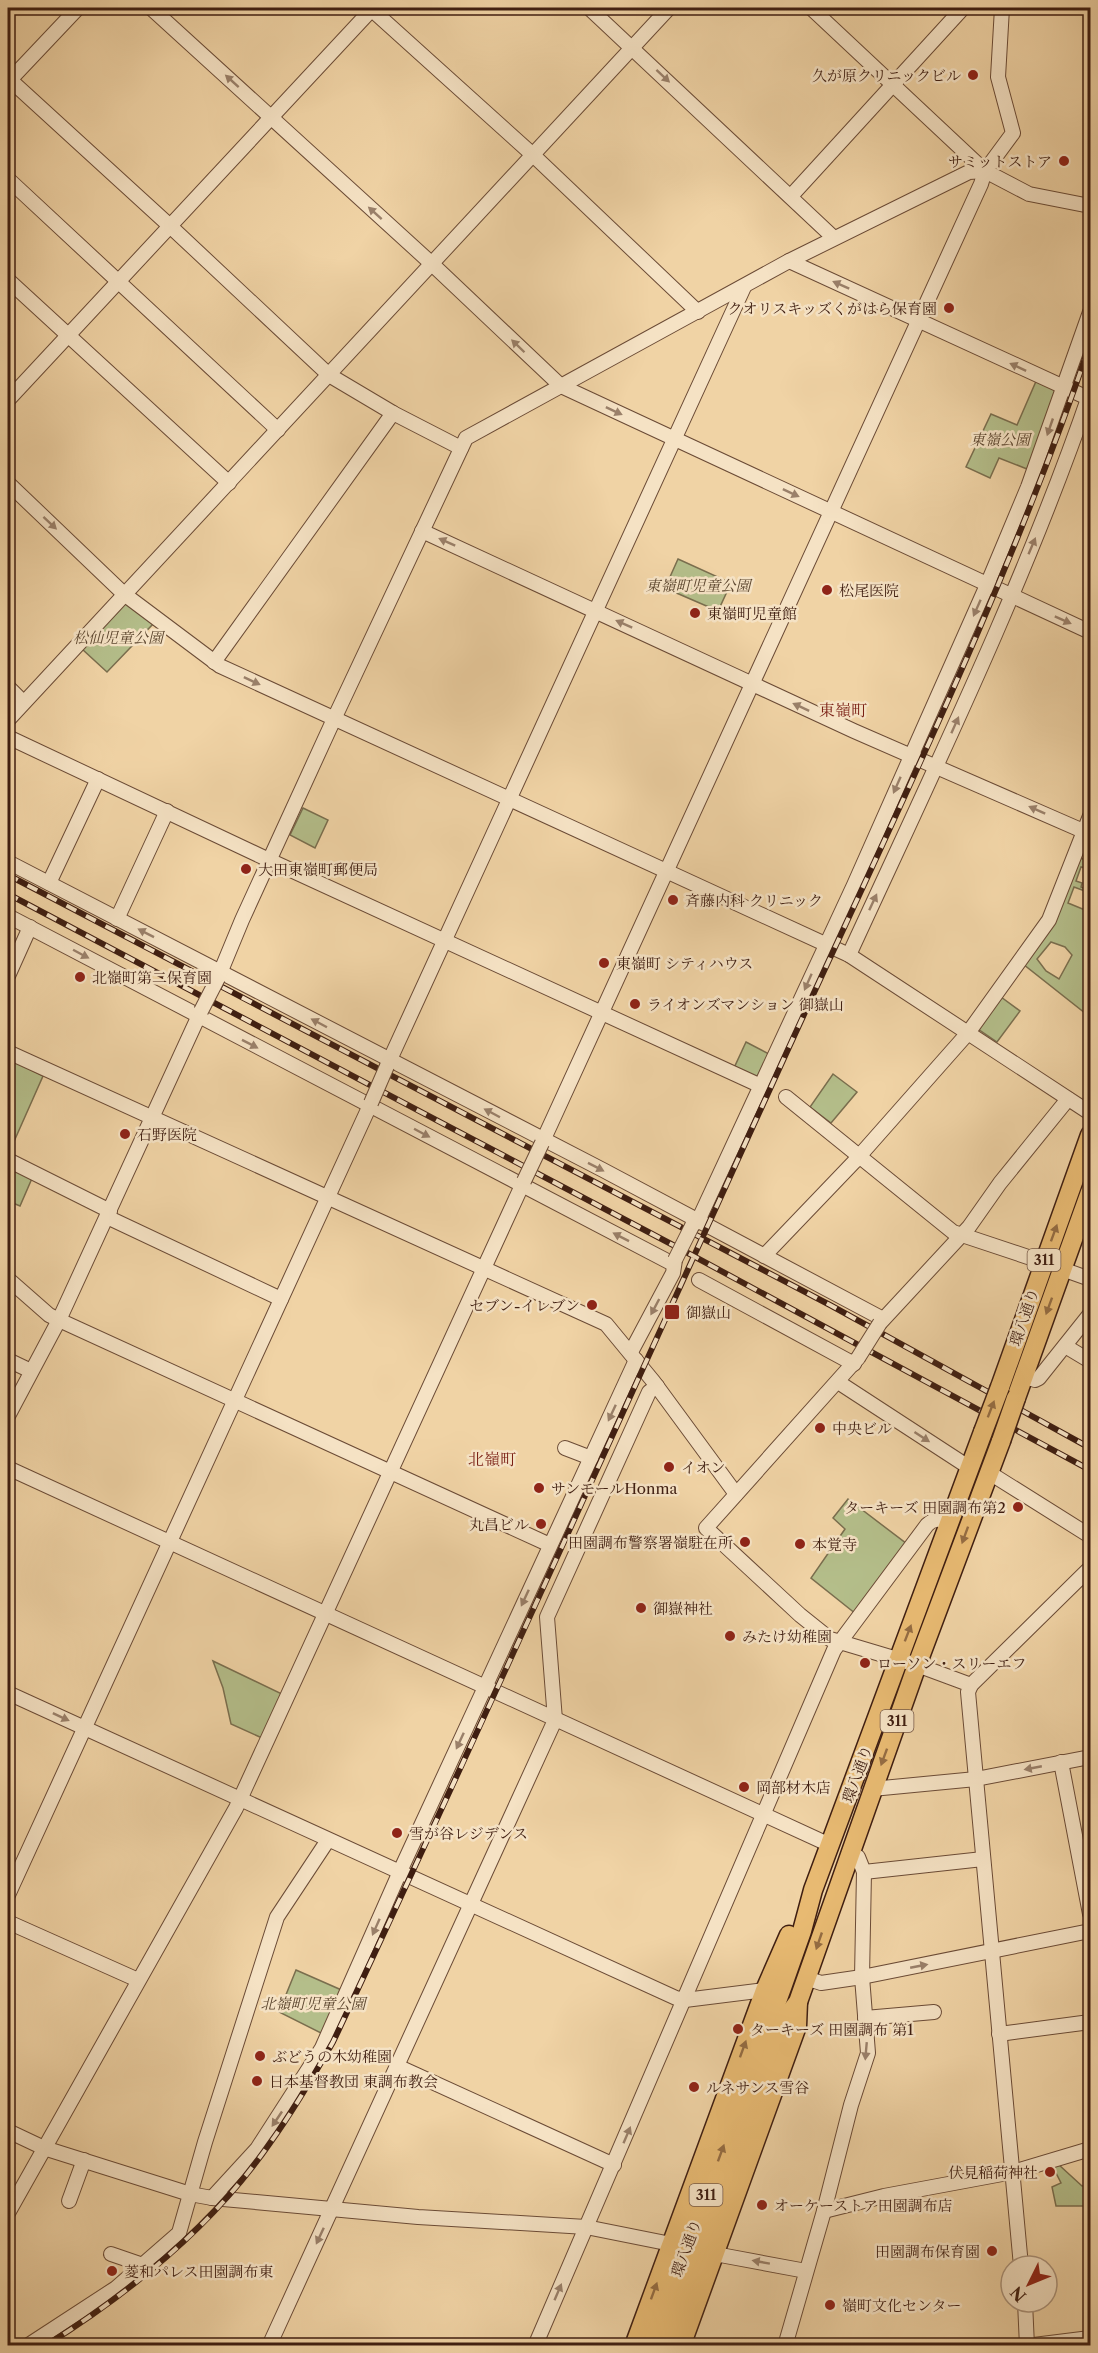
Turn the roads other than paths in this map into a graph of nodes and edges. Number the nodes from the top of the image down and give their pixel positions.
1 (78, 8) edge
2 (152, 8) edge
3 (371, 8) edge
4 (589, 8) edge
5 (669, 8) edge
6 (811, 8) edge
7 (963, 8) edge
8 (1002, 8) edge
9 (632, 48) junction
10 (8, 80) edge
11 (893, 85) junction
12 (271, 117) junction
13 (533, 155) junction
14 (984, 171) junction
15 (8, 179) edge
16 (790, 196) junction
17 (1090, 206) edge
18 (170, 226) junction
19 (834, 238) junction
20 (789, 261) junction
21 (432, 264) junction
22 (8, 280) edge
23 (118, 282) junction
24 (744, 287) junction
25 (698, 312) junction
26 (1090, 312) edge
27 (917, 321) junction
28 (68, 335) junction
29 (329, 375) junction
30 (561, 386) junction
31 (1064, 388) junction
32 (1090, 397) edge
33 (8, 400) edge
34 (393, 413) junction
35 (278, 430) junction
36 (676, 439) junction
37 (461, 448) junction
38 (8, 483) edge
39 (229, 483) junction
40 (830, 512) junction
41 (422, 531) junction
42 (987, 585) junction
43 (124, 594) junction
44 (1011, 596) junction
45 (595, 611) junction
46 (1090, 632) edge
47 (214, 662) junction
48 (752, 685) junction
49 (8, 687) edge
50 (23, 702) junction
51 (334, 719) junction
52 (8, 720) edge
53 (8, 737) edge
54 (911, 755) junction
55 (936, 766) junction
56 (98, 779) junction
57 (509, 798) junction
58 (167, 811) junction
59 (1090, 816) edge
60 (1087, 832) edge
61 (269, 860) junction
62 (8, 862) edge
63 (666, 870) junction
64 (49, 883) junction
65 (8, 916) edge
66 (117, 918) junction
67 (30, 927) junction
68 (444, 939) junction
69 (825, 944) junction
70 (849, 955) junction
71 (220, 972) junction
72 (8, 976) edge
73 (602, 1012) junction
74 (200, 1014) junction
75 (968, 1033) junction
76 (8, 1052) edge
77 (388, 1063) junction
78 (760, 1086) junction
79 (786, 1097) dead end
80 (1068, 1099) junction
81 (371, 1104) junction
82 (1090, 1113) edge
83 (152, 1118) junction
84 (1090, 1135) edge
85 (543, 1141) junction
86 (859, 1155) junction
87 (8, 1160) edge
88 (523, 1184) junction
89 (1090, 1192) edge
90 (327, 1199) junction
91 (109, 1214) junction
92 (695, 1224) junction
93 (962, 1234) junction
94 (764, 1256) junction
95 (674, 1262) junction
96 (1043, 1262) junction
97 (1062, 1269) junction
98 (484, 1270) junction
99 (8, 1279) edge
100 (1090, 1279) edge
101 (699, 1280) dead end
102 (281, 1299) junction
103 (1090, 1314) edge
104 (58, 1320) junction
105 (881, 1321) junction
106 (1065, 1346) junction
107 (634, 1356) junction
108 (8, 1360) edge
109 (856, 1361) junction
110 (1090, 1361) edge
111 (31, 1371) junction
112 (1023, 1376) junction
113 (838, 1382) junction
114 (657, 1386) junction
115 (235, 1399) junction
116 (8, 1416) edge
117 (565, 1448) dead end
118 (591, 1458) junction
119 (8, 1468) edge
120 (979, 1470) junction
121 (391, 1471) junction
122 (736, 1494) junction
123 (951, 1523) junction
124 (1090, 1536) edge
125 (168, 1542) junction
126 (550, 1545) junction
127 (1090, 1568) edge
128 (325, 1615) junction
129 (839, 1643) junction
130 (898, 1660) junction
131 (917, 1665) junction
132 (971, 1685) junction
133 (484, 1688) junction
134 (8, 1693) edge
135 (555, 1720) junction
136 (85, 1728) junction
137 (1090, 1756) edge
138 (1061, 1762) junction
139 (976, 1779) junction
140 (872, 1789) junction
141 (240, 1800) junction
142 (764, 1815) junction
143 (328, 1840) junction
144 (830, 1845) junction
145 (849, 1853) junction
146 (983, 1859) junction
147 (864, 1872) junction
148 (400, 1874) junction
149 (813, 1890) junction
150 (8, 1895) edge
151 (472, 1905) junction
152 (1090, 1914) edge
153 (8, 1922) edge
154 (1090, 1931) edge
155 (992, 1952) junction
156 (862, 1977) junction
157 (806, 1978) junction
158 (138, 1980) junction
159 (765, 1990) junction
160 (685, 2000) junction
161 (798, 2002) junction
162 (934, 2012) dead end
163 (865, 2018) junction
164 (1090, 2022) edge
165 (999, 2034) junction
166 (768, 2045) junction
167 (398, 2066) junction
168 (8, 2131) edge
169 (44, 2148) junction
170 (1090, 2149) edge
171 (84, 2160) junction
172 (614, 2165) junction
173 (1012, 2172) junction
174 (190, 2194) junction
175 (212, 2198) junction
176 (69, 2202) dead end
177 (333, 2209) junction
178 (824, 2211) junction
179 (8, 2213) edge
180 (586, 2227) junction
181 (671, 2244) junction
182 (111, 2254) dead end
183 (715, 2254) junction
184 (1020, 2254) edge
185 (143, 2265) junction
186 (807, 2271) junction
187 (1026, 2314) edge
188 (1090, 2338) edge
189 (27, 2346) edge
190 (269, 2346) edge
191 (535, 2346) edge
192 (634, 2346) edge
193 (651, 2346) edge
194 (667, 2346) edge
195 (681, 2346) edge
196 (785, 2346) edge
197 (1027, 2346) edge

1 - 10 street
12 -> 2 street
3 - 12 street
3 - 13 street
4 - 9 street
5 - 9 street
6 - 11 street
7 - 11 street
8 - 14 street
9 - 13 street
9 -> 16 street
10 - 18 street
11 - 14 street
11 - 16 street
12 - 18 street
21 -> 12 street
13 - 21 street
13 - 25 street
14 - 17 street
14 - 19 street
14 - 27 street
15 - 23 street
16 - 19 street
18 - 23 street
18 - 29 street
19 - 20 street
20 - 24 street
27 -> 20 street
21 - 29 street
30 -> 21 street
22 - 28 street
23 - 28 street
23 - 35 street
24 - 25 street
24 - 36 street
25 - 30 street
26 - 31 street
31 -> 27 street
27 - 40 street
28 - 33 street
28 - 39 street
29 - 34 street
29 - 35 street
30 -> 36 street
30 - 37 street
31 - 32 street
31 -> 42 street
44 -> 32 street
34 - 37 street
34 - 47 street
35 - 39 street
36 -> 40 street
36 - 45 street
37 - 41 street
38 -> 43 street
39 - 43 street
40 - 42 street
40 - 48 street
45 -> 41 street
41 - 51 street
42 - 44 street
42 -> 54 street
43 - 47 street
43 - 50 street
44 -> 46 street
55 -> 44 street
48 -> 45 street
45 - 57 street
47 -> 51 street
54 -> 48 street
48 - 63 street
49 - 50 street
50 - 52 street
51 - 57 street
51 - 61 street
53 - 56 street
54 - 55 street
54 -> 69 street
60 -> 55 street
70 -> 55 street
56 - 58 street
56 - 64 street
57 - 63 street
57 - 68 street
58 - 61 street
58 - 66 street
59 - 60 street
60 - 75 street
61 - 68 street
61 - 71 street
62 - 64 street
63 - 69 street
63 - 73 street
64 - 66 street
65 - 67 street
71 -> 66 street
67 - 72 street
67 -> 74 street
68 - 73 street
68 - 77 street
69 - 70 street
69 -> 78 street
70 - 75 street
71 - 74 street, bridge
77 -> 71 street
73 - 78 street
73 - 85 street
74 -> 81 street
74 - 83 street
75 - 80 street
75 - 86 street
76 - 83 street
77 - 81 street, bridge
85 -> 77 street
78 - 92 street
79 - 86 street
80 - 82 street
80 - 93 street
81 -> 88 street
81 - 90 street
83 - 90 street
83 - 91 street
96 -> 84 main road, 環八通り / 311
85 - 88 street, bridge
85 -> 92 street
86 - 93 street
86 - 94 street
87 - 91 street
95 -> 88 street
88 - 98 street
89 - 97 main road, 環八通り / 311
90 - 98 street
90 - 102 street
91 - 102 street
91 - 104 street
92 - 94 street
92 - 95 street, bridge
93 - 96 street
93 - 105 street
94 - 105 street
95 -> 107 street
120 -> 96 main road, 環八通り / 311, bridge
97 - 100 street
97 -> 112 main road, 環八通り / 311
98 - 107 street
98 - 121 street
99 - 104 street
101 - 109 street
102 - 115 street
103 - 106 street
104 - 111 street
104 - 115 street
105 - 109 street, bridge
106 - 110 street
106 - 112 street
107 - 114 street
107 -> 118 street
108 - 111 street
109 - 113 street
111 - 116 street
112 - 120 main road, 環八通り / 311, bridge
113 -> 120 street
113 - 122 street
114 - 122 street
114 - 135 street
115 - 121 street
115 - 125 street
117 - 118 street
118 - 126 street
119 - 125 street
120 - 123 main road, 環八通り / 311
120 - 124 street
120 -> 131 main road, 環八通り / 311
121 - 126 street
121 - 128 street
122 - 129 street
123 - 129 street
130 -> 123 main road, 環八通り / 311
125 - 128 street
125 - 136 street
126 -> 133 street
127 - 132 street
128 - 133 street
128 - 141 street
129 - 130 street
129 - 142 street
130 - 131 street
130 - 144 main road, 環八通り / 311
131 - 132 street
131 -> 140 main road, 環八通り / 311
132 - 139 street
133 - 135 street
133 -> 148 street
134 -> 136 street
135 - 142 street
135 - 151 street
136 - 141 street
136 - 150 street
137 - 138 street
138 -> 139 street
138 - 152 street
139 - 140 street
139 - 146 street
140 - 145 main road, 環八通り / 311
141 - 143 street
141 - 158 street
142 - 144 street
142 - 160 street
143 - 148 street
143 - 174 street
144 - 149 main road, 環八通り / 311
145 - 147 street
145 -> 157 main road, 環八通り / 311
146 - 147 street
146 - 155 street
147 - 156 street
148 - 151 street
148 -> 175 street
149 - 159 main road, 311
149 - 166 main road, 環八通り / 311
151 - 160 street
151 - 167 street
153 - 158 street
154 - 155 street
156 -> 155 street
155 - 165 street
156 - 157 street
156 - 163 street
157 - 161 main road, 環八通り / 311
158 - 169 street
159 - 160 street
181 -> 159 main road, 311
172 -> 160 street
161 - 166 main road, 環八通り / 311
161 - 183 main road
162 - 163 street
163 -> 178 street
164 - 165 street
165 - 173 street
193 -> 166 main road, 環八通り / 311
166 - 194 main road, 環八通り / 311
167 - 172 street
167 - 177 street
168 - 169 street
169 - 171 street
169 - 179 street
170 - 173 street
171 - 174 street
171 - 176 street
172 - 180 street
173 - 178 street
173 - 184 street
174 - 175 street
174 - 185 street
175 - 177 street
177 - 180 street
177 -> 190 street
178 - 186 street
180 - 181 street
191 -> 180 street
192 -> 181 main road, 311
182 - 185 street
186 -> 183 street
183 - 195 main road
185 - 189 street
186 - 196 street
187 - 197 street
188 - 197 street

